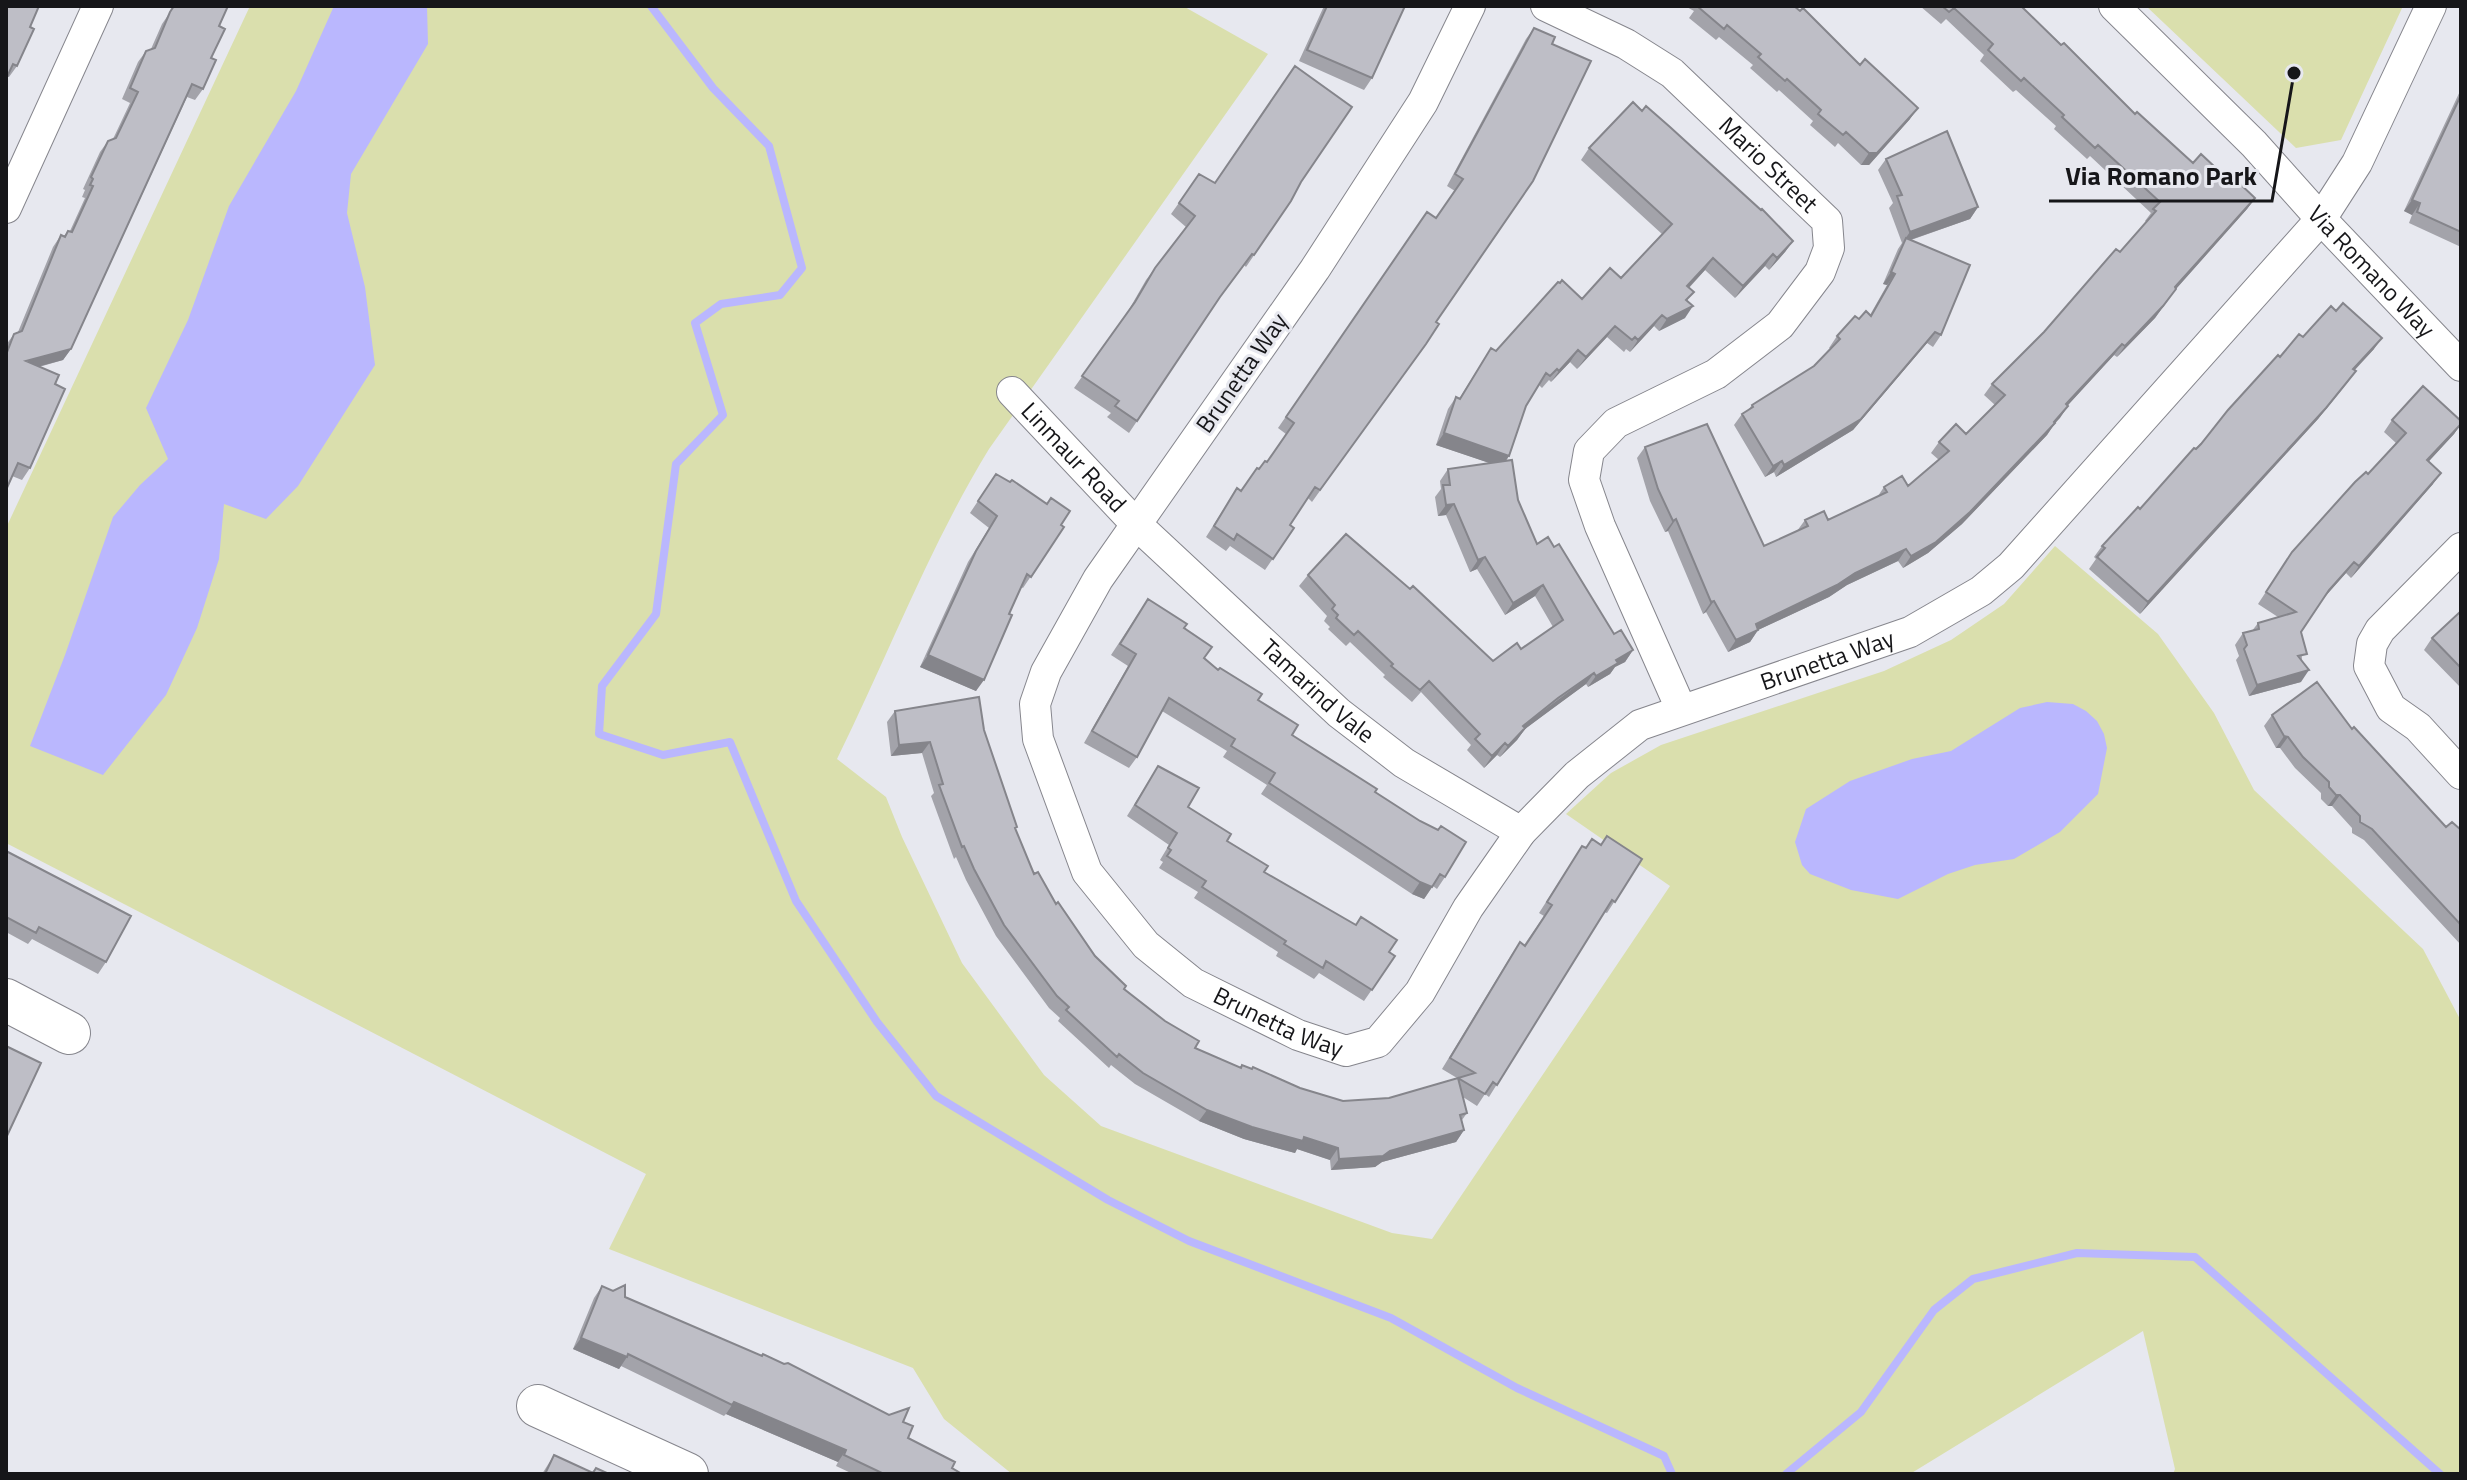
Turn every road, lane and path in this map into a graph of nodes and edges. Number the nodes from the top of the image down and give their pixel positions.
1 (98, 6) edge
2 (1470, 6) edge
3 (1546, 6) edge
4 (2114, 6) edge
5 (2431, 6) edge
6 (6, 208) edge
7 (2321, 219) junction
8 (2461, 366) edge
9 (1012, 392) dead end
10 (1136, 524) junction
11 (2461, 548) edge
12 (1681, 709) junction
13 (2461, 774) edge
14 (1521, 832) junction
15 (6, 1000) edge
16 (69, 1033) dead end
17 (538, 1406) dead end
18 (687, 1474) edge

1 - 6 street
2 - 10 street, Brunetta Way
3 - 12 street, Mario Street
4 - 7 street, Via Romano Way
5 - 7 street, Brunetta Way
7 - 8 street, Via Romano Way
7 - 12 street, Brunetta Way
9 - 10 street, Linmaur Road
10 - 14 street, Tamarind Vale
10 - 14 street, Brunetta Way
11 - 13 street
12 - 14 street, Brunetta Way
15 - 16 street
17 - 18 street

